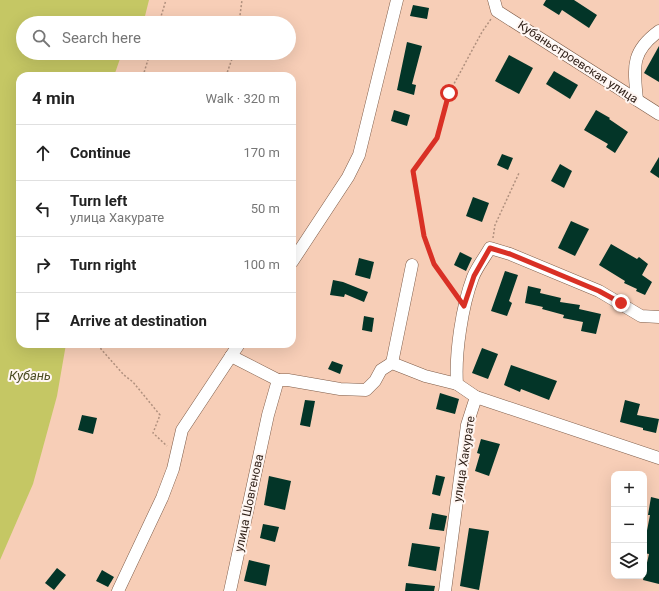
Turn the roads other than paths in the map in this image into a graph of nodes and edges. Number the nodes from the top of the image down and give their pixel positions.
1 (397, 0) edge
2 (495, 5) edge
3 (659, 31) edge
4 (637, 100) junction
5 (659, 114) edge
6 (296, 256) edge
7 (412, 266) dead end
8 (659, 317) edge
9 (236, 348) edge
10 (230, 356) junction
11 (392, 363) junction
12 (278, 380) junction
13 (457, 384) junction
14 (476, 397) junction
15 (659, 458) edge
16 (118, 591) edge
17 (230, 591) edge
18 (445, 591) edge

1 - 6 street
2 - 4 street, Кубаньстроевская улица
3 - 4 street
4 - 5 street, Кубаньстроевская улица
7 - 11 street
8 - 13 street
9 - 10 street
10 - 12 street
10 - 16 street
11 - 12 street
11 - 13 street
12 - 17 street, улица Шовгенова
13 - 14 street
14 - 15 street
14 - 18 street, улица Хакурате

